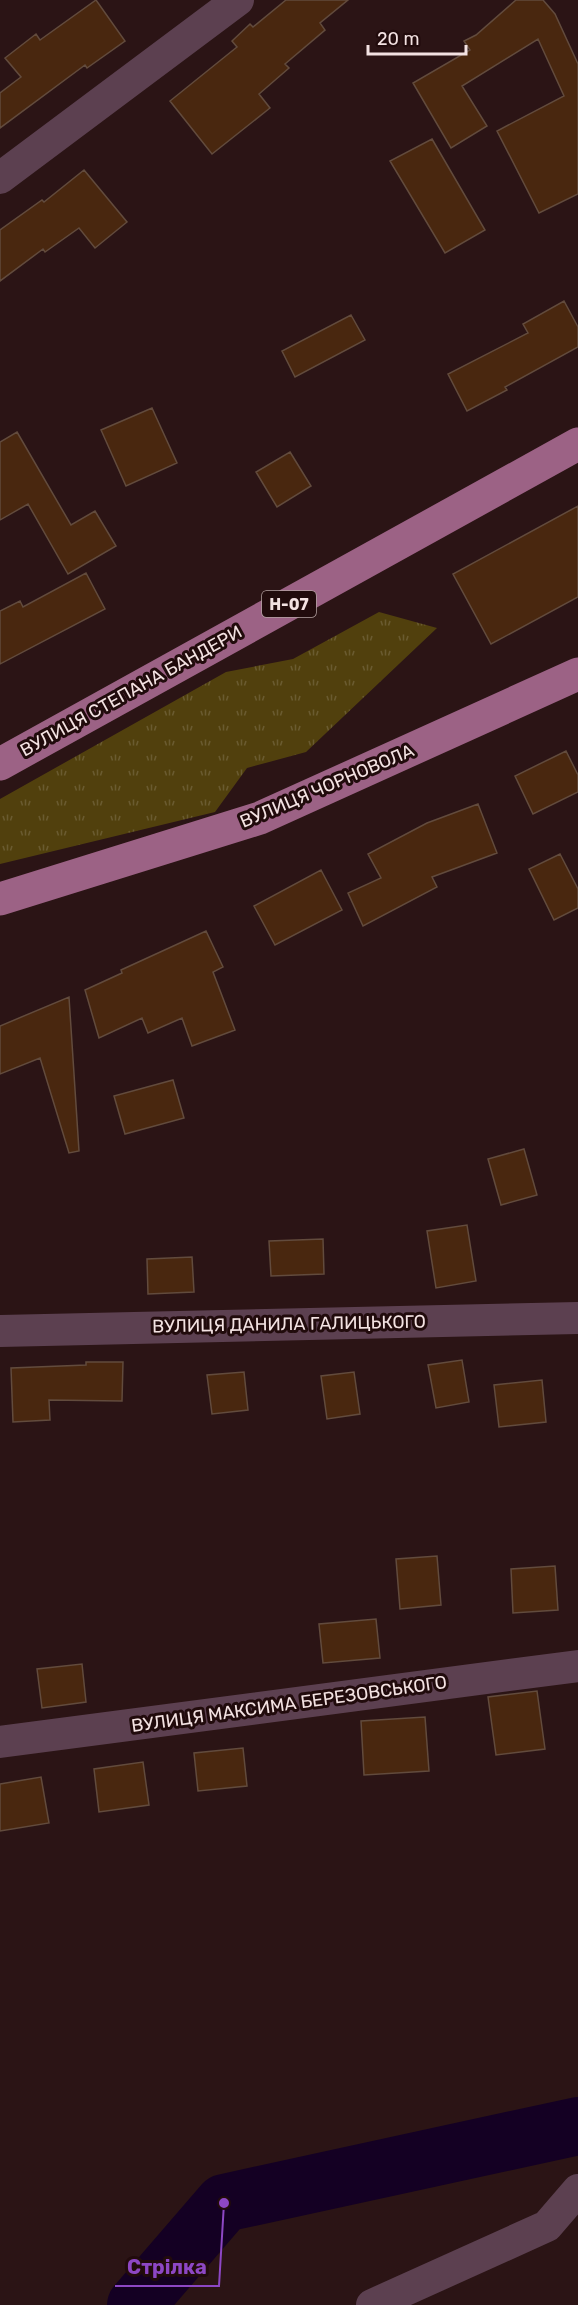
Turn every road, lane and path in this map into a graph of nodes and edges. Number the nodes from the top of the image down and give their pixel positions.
1 (238, 0) edge
2 (0, 178) edge
3 (578, 444) edge
4 (578, 674) edge
5 (0, 764) edge
6 (0, 899) edge
7 (578, 1318) edge
8 (0, 1331) edge
9 (578, 1666) edge
10 (0, 1742) edge
11 (578, 2190) edge
12 (372, 2305) edge

1 - 2 street
3 - 5 main road, ВУЛИЦЯ СТЕПАНА БАНДЕРИ / Н-07
4 - 6 main road, ВУЛИЦЯ ЧОРНОВОЛА
7 - 8 street, ВУЛИЦЯ ДАНИЛА ГАЛИЦЬКОГО
9 - 10 street, ВУЛИЦЯ МАКСИМА БЕРЕЗОВСЬКОГО
11 - 12 street

